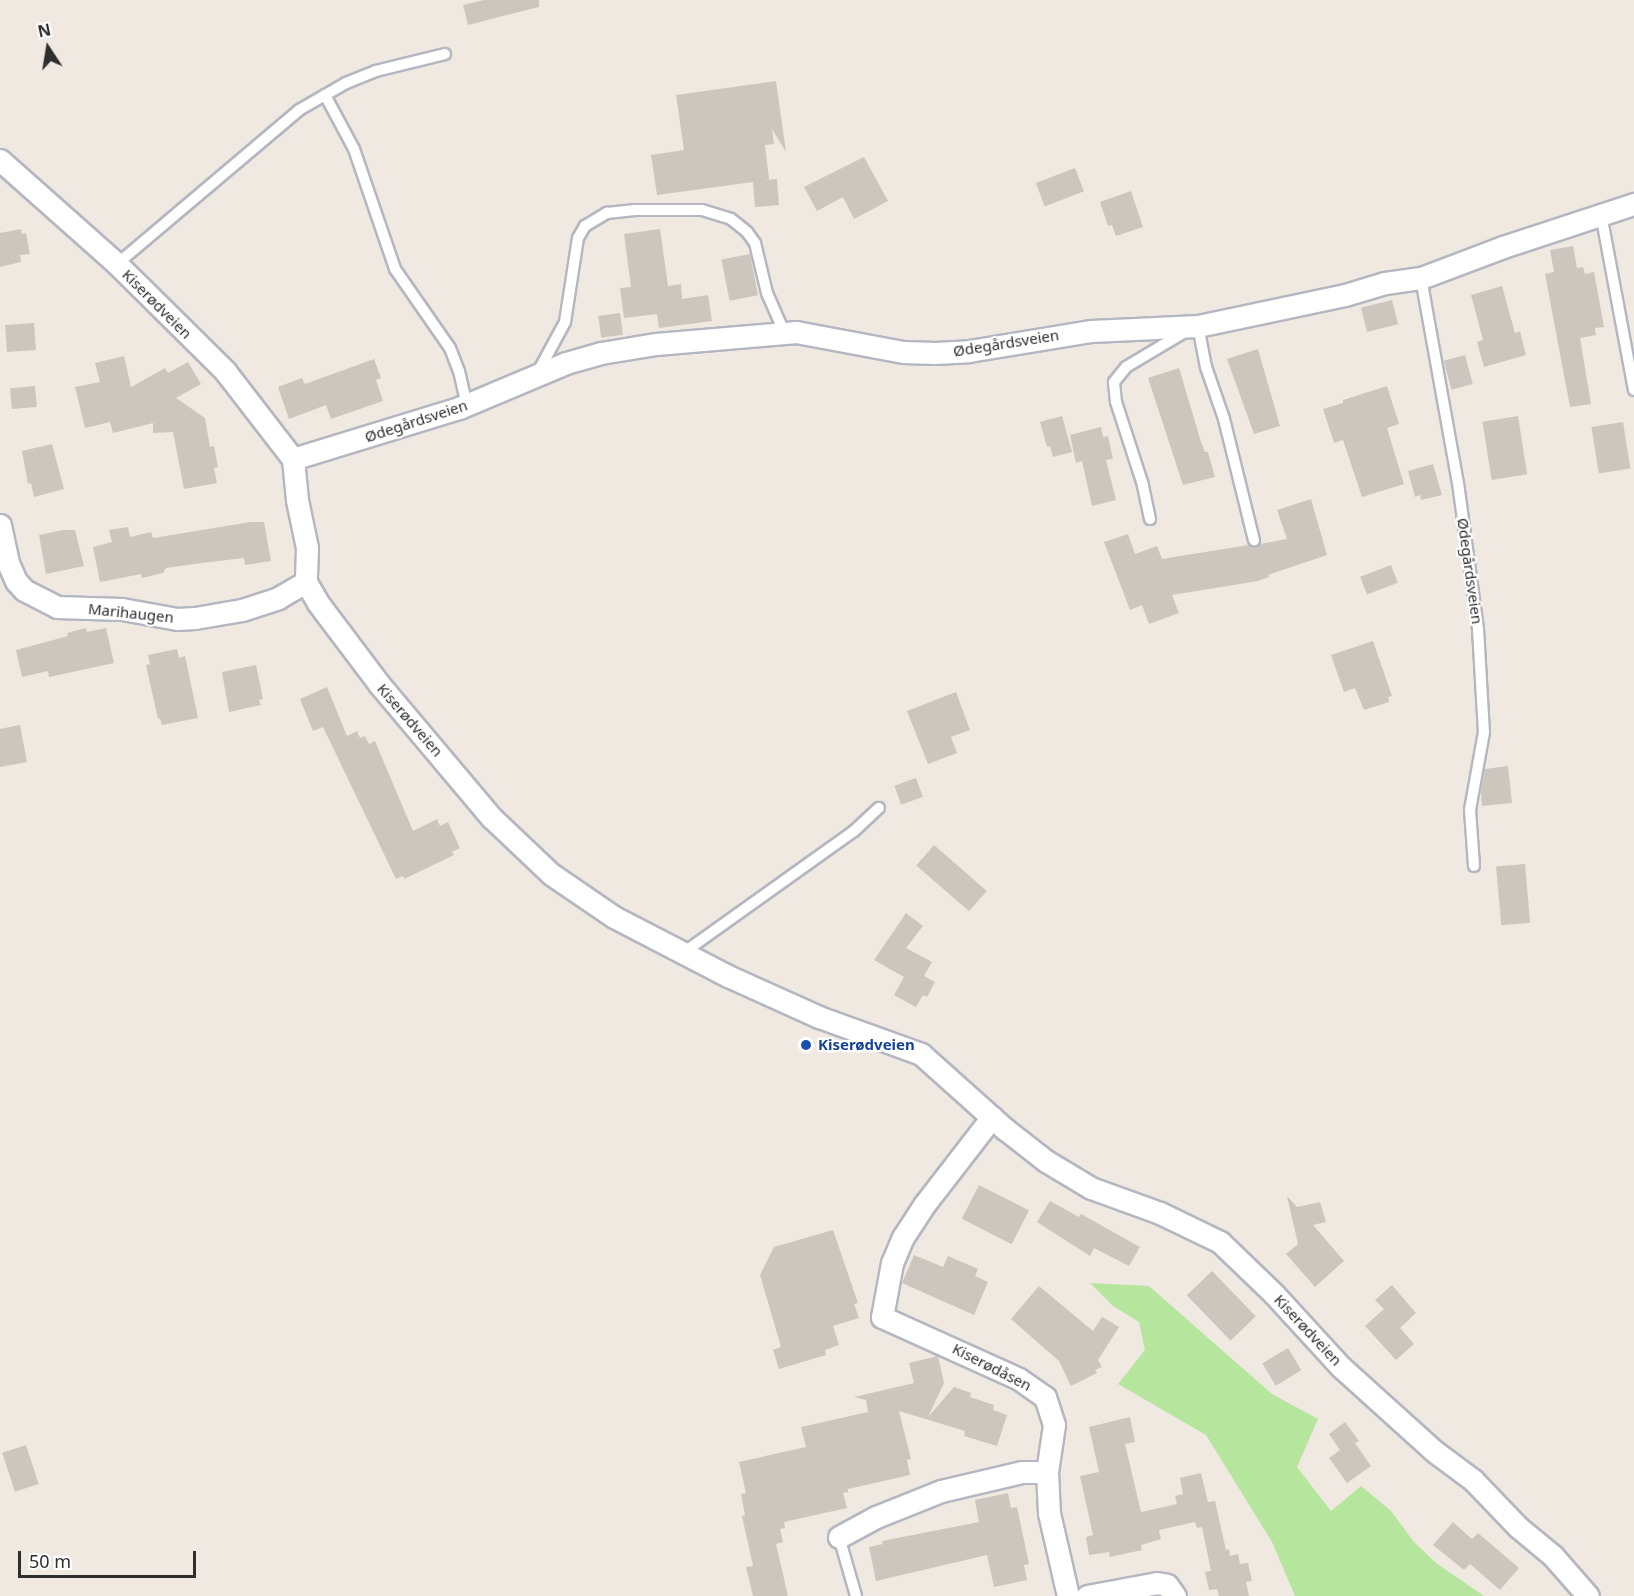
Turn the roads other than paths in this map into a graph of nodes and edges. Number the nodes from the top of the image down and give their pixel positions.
1 (445, 54) dead end
2 (324, 95) junction
3 (0, 160) edge
4 (1634, 204) edge
5 (1601, 214) junction
6 (117, 264) junction
7 (1421, 278) junction
8 (1195, 326) junction
9 (785, 334) junction
10 (537, 375) junction
11 (1634, 390) edge
12 (467, 405) junction
13 (293, 459) junction
14 (1150, 519) dead end
15 (0, 525) edge
16 (1254, 540) dead end
17 (306, 582) junction
18 (879, 808) dead end
19 (1474, 866) dead end
20 (683, 953) junction
21 (992, 1117) junction
22 (1047, 1472) junction
23 (839, 1537) joint
24 (856, 1596) edge
25 (1068, 1596) edge
26 (1087, 1596) edge
27 (1175, 1596) edge
28 (1588, 1596) edge

1 - 2 lane
2 - 6 lane
2 - 12 lane
3 - 6 street, Kiserødveien
4 - 5 street, Ødegårdsveien
5 - 7 street, Ødegårdsveien
5 - 11 lane
6 - 13 street, Kiserødveien
7 - 8 street, Ødegårdsveien
7 - 19 lane, Ødegårdsveien
8 - 9 street, Ødegårdsveien
8 - 14 lane, Ødegårdsveien
8 - 16 lane
9 - 10 street, Ødegårdsveien
9 - 10 lane
10 - 12 street, Ødegårdsveien
12 - 13 street, Ødegårdsveien
13 - 17 street
15 - 17 street, Marihaugen
17 - 20 street, Kiserødveien
18 - 20 lane
20 - 21 street, Kiserødveien
21 - 22 street, Kiserødåsen
21 - 28 street, Kiserødveien
22 - 23 street
22 - 25 street, Kiserødåsen
23 - 24 lane
26 - 27 street

